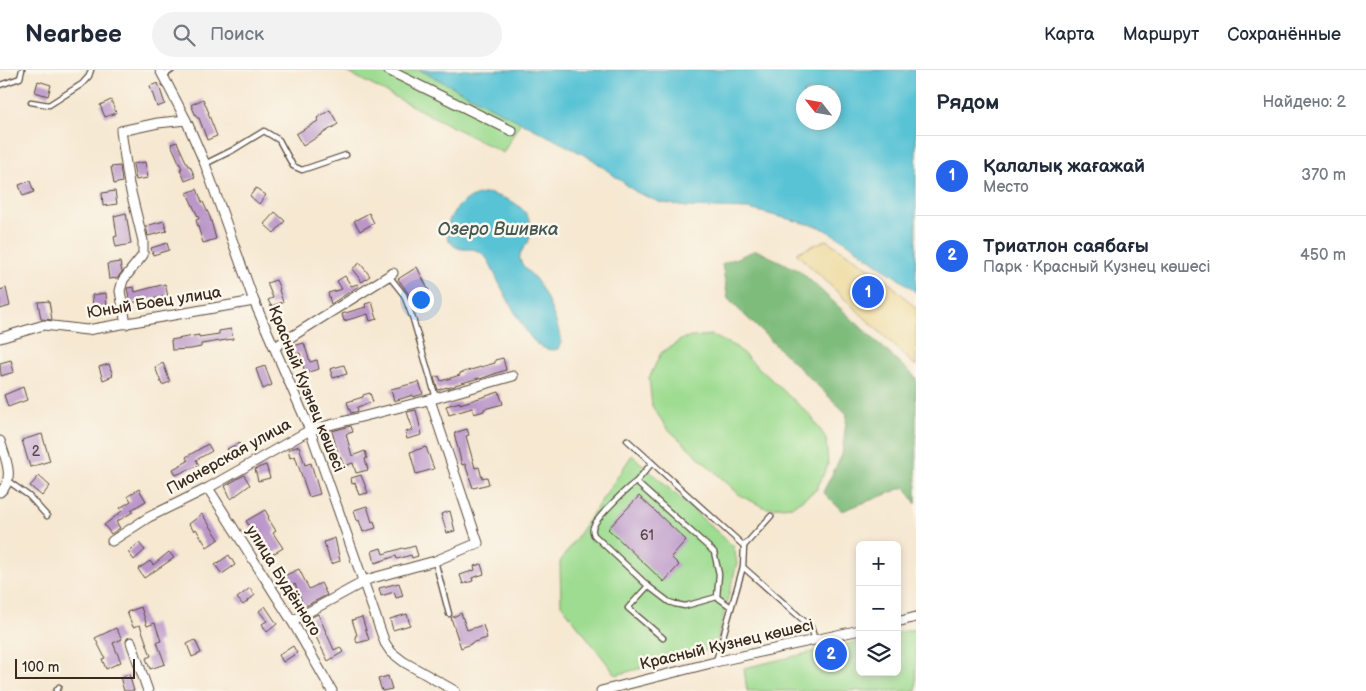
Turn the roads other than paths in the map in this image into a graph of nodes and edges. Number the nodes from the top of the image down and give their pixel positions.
1 (22, 70) edge
2 (91, 70) edge
3 (172, 70) edge
4 (388, 70) edge
5 (162, 73) edge
6 (0, 84) edge
7 (31, 102) dead end
8 (186, 120) junction
9 (512, 131) dead end
10 (346, 155) dead end
11 (205, 164) junction
12 (391, 274) joint
13 (254, 301) junction
14 (126, 324) junction
15 (0, 338) edge
16 (275, 348) junction
17 (513, 376) dead end
18 (433, 399) junction
19 (310, 430) junction
20 (627, 440) dead end
21 (0, 441) edge
22 (652, 463) junction
23 (8, 481) junction
24 (636, 482) junction
25 (208, 488) junction
26 (0, 492) edge
27 (47, 516) dead end
28 (771, 516) dead end
29 (112, 541) dead end
30 (744, 546) junction
31 (434, 561) junction
32 (743, 567) junction
33 (363, 581) junction
34 (648, 586) junction
35 (716, 597) junction
36 (731, 607) junction
37 (449, 614) dead end
38 (916, 617) edge
39 (292, 621) junction
40 (901, 621) edge
41 (856, 631) edge
42 (664, 638) dead end
43 (815, 640) junction
44 (131, 642) dead end
45 (715, 662) junction
46 (148, 691) edge
47 (332, 691) edge
48 (454, 691) edge
49 (601, 691) edge

1 - 6 lane
2 - 7 lane
3 - 5 lane
4 - 9 street
5 - 8 street, Красный Кузнец көшесі
8 - 11 street, Красный Кузнец көшесі
8 - 14 street
10 - 11 lane
11 - 13 street, Красный Кузнец көшесі
12 - 16 street
12 - 18 lane
13 - 14 street, Юный Боец улица
13 - 16 street, Красный Кузнец көшесі
14 - 15 street, Юный Боец улица
16 - 19 street, Красный Кузнец көшесі
17 - 18 street, Пионерская улица
18 - 19 street, Пионерская улица
18 - 31 street
19 - 25 street, Пионерская улица
19 - 33 street, Красный Кузнец көшесі
20 - 22 lane
21 - 23 street
22 - 24 lane
22 - 30 lane
23 - 26 street
23 - 27 lane
24 - 34 lane
24 - 35 lane
25 - 29 street, Пионерская улица
25 - 39 street, улица Будённого
28 - 30 lane
30 - 32 lane
31 - 33 street
31 - 37 lane
32 - 36 lane
32 - 43 lane
33 - 39 street
33 - 48 street, Красный Кузнец көшесі
34 - 35 lane
34 - 42 lane
35 - 36 lane
36 - 45 lane
38 - 40 street
39 - 47 street, улица Будённого
41 - 43 street, Красный Кузнец көшесі
43 - 45 street, Красный Кузнец көшесі
44 - 46 street
45 - 49 street, Красный Кузнец көшесі

